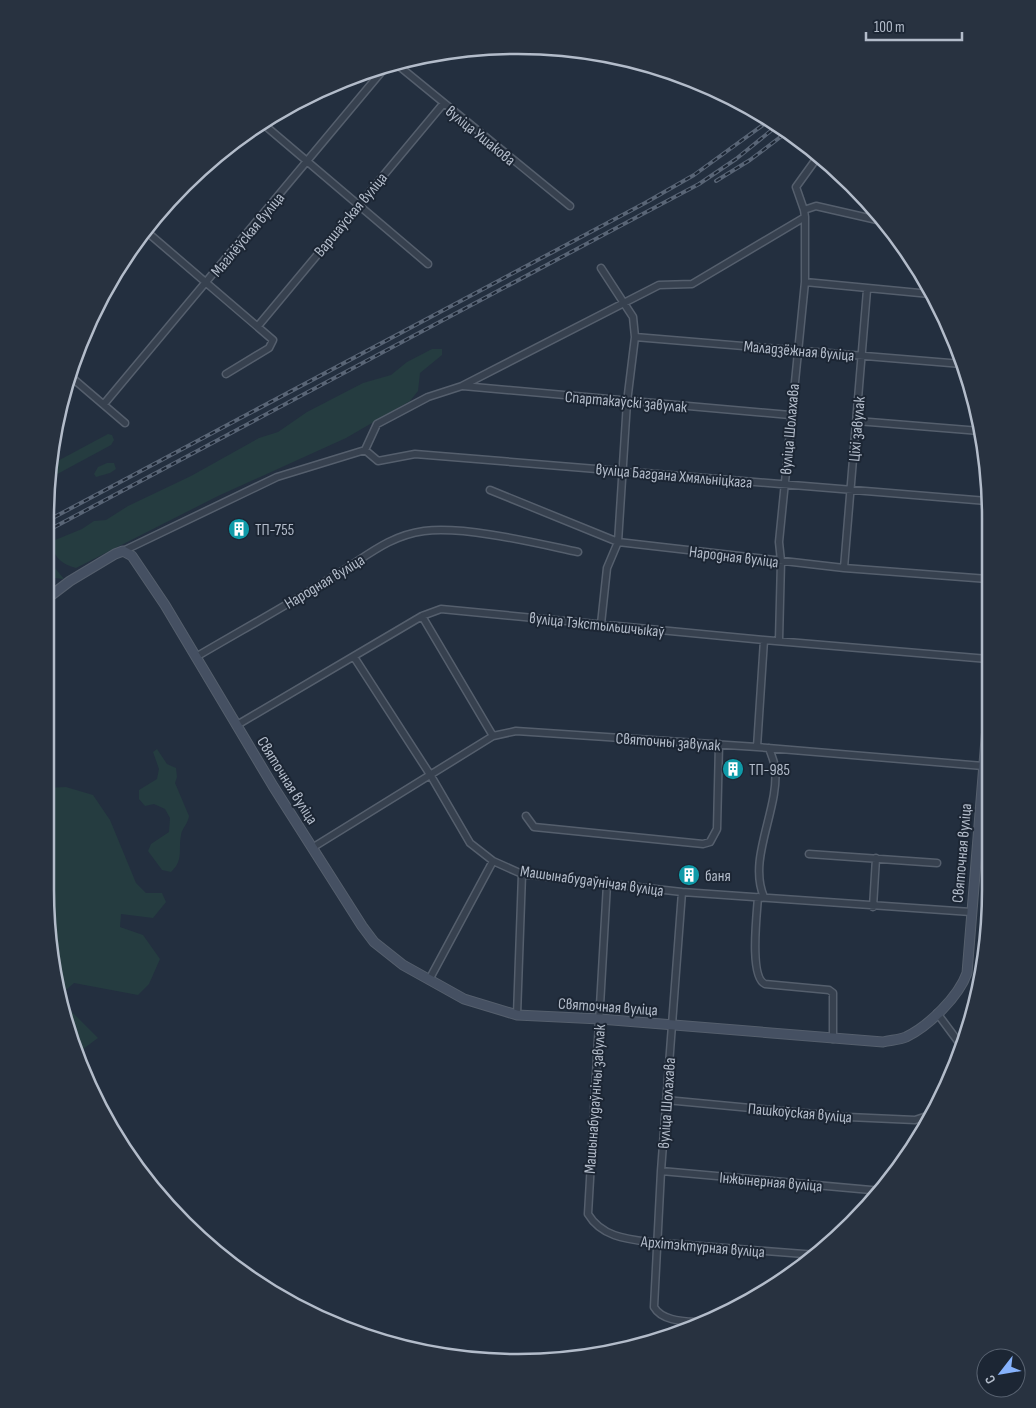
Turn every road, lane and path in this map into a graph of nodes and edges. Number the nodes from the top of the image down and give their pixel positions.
1 (402, 69) edge
2 (379, 75) edge
3 (444, 104) junction
4 (267, 127) edge
5 (308, 161) junction
6 (815, 162) edge
7 (358, 204) junction
8 (570, 206) dead end
9 (805, 214) junction
10 (873, 219) edge
11 (150, 235) edge
12 (428, 264) dead end
13 (601, 268) dead end
14 (206, 282) junction
15 (805, 282) junction
16 (867, 290) junction
17 (924, 294) edge
18 (624, 303) junction
19 (258, 326) junction
20 (635, 336) junction
21 (796, 350) junction
22 (863, 356) junction
23 (956, 364) edge
24 (226, 374) dead end
25 (75, 380) edge
26 (462, 386) junction
27 (627, 402) junction
28 (104, 404) junction
29 (790, 415) junction
30 (857, 421) junction
31 (125, 424) dead end
32 (974, 430) edge
33 (365, 450) junction
34 (623, 470) junction
35 (784, 485) junction
36 (490, 490) dead end
37 (851, 490) junction
38 (981, 500) edge
39 (618, 542) junction
40 (123, 551) junction
41 (578, 552) dead end
42 (781, 561) junction
43 (844, 568) junction
44 (982, 579) edge
45 (54, 594) edge
46 (422, 616) junction
47 (601, 624) junction
48 (764, 640) junction
49 (779, 640) junction
50 (196, 657) junction
51 (354, 657) junction
52 (982, 658) edge
53 (237, 725) junction
54 (493, 736) junction
55 (719, 744) junction
56 (757, 747) junction
57 (769, 748) junction
58 (982, 766) edge
59 (430, 776) junction
60 (982, 779) edge
61 (526, 816) dead end
62 (978, 831) junction
63 (982, 831) edge
64 (312, 848) junction
65 (809, 854) dead end
66 (876, 858) junction
67 (493, 861) junction
68 (937, 863) dead end
69 (522, 874) junction
70 (607, 884) junction
71 (682, 892) junction
72 (761, 897) junction
73 (873, 907) junction
74 (971, 912) junction
75 (429, 980) junction
76 (937, 1013) junction
77 (517, 1015) junction
78 (600, 1019) junction
79 (671, 1025) junction
80 (833, 1039) junction
81 (957, 1041) edge
82 (666, 1100) junction
83 (922, 1118) edge
84 (661, 1170) junction
85 (873, 1189) edge
86 (593, 1223) joint
87 (658, 1243) junction
88 (806, 1254) edge
89 (691, 1321) edge

1 - 3 street, вуліца Ушакова
2 - 5 street, Магілёўская вуліца
3 - 7 street, Варшаўская вуліца
3 - 8 street, вуліца Ушакова
4 - 5 street
5 - 7 street
5 - 14 street, Магілёўская вуліца
6 - 9 street, вуліца Шолахава
7 - 12 street
7 - 19 street, Варшаўская вуліца
9 - 10 street
9 - 15 street, вуліца Шолахава
9 - 18 street
11 - 14 street
13 - 18 street
14 - 19 street
14 - 28 street, Магілёўская вуліца
15 - 16 street
15 - 21 street, вуліца Шолахава
16 - 17 street
16 - 22 street, Ціхі завулак
18 - 20 street
18 - 26 street
19 - 24 street
20 - 21 street, Маладзёжная вуліца
20 - 27 street
21 - 22 street, Маладзёжная вуліца
21 - 29 street, вуліца Шолахава
22 - 23 street, Маладзёжная вуліца
22 - 30 street, Ціхі завулак
25 - 28 street
26 - 27 street, Спартакаўскі завулак
26 - 33 street
27 - 29 street, Спартакаўскі завулак
27 - 34 street
28 - 31 street
29 - 35 street, вуліца Шолахава
30 - 32 street
30 - 37 street, Ціхі завулак
33 - 34 street, вуліца Багдана Хмяльніцкага
33 - 40 street
34 - 35 street, вуліца Багдана Хмяльніцкага
34 - 39 street
35 - 37 street, вуліца Багдана Хмяльніцкага
35 - 42 street, вуліца Шолахава
36 - 39 street, Народная вуліца
37 - 38 street, вуліца Багдана Хмяльніцкага
37 - 43 street, Ціхі завулак
39 - 42 street, Народная вуліца
39 - 47 street
40 - 45 street
40 - 50 street, Святочная вуліца
41 - 50 street, Народная вуліца
42 - 43 street, Народная вуліца
42 - 49 street, вуліца Шолахава
43 - 44 street, Народная вуліца
46 - 47 street, вуліца Тэкстыльшчыкаў
46 - 51 street, вуліца Тэкстыльшчыкаў
46 - 54 street
47 - 48 street, вуліца Тэкстыльшчыкаў
48 - 49 street, вуліца Тэкстыльшчыкаў
48 - 56 street
49 - 52 street, вуліца Тэкстыльшчыкаў
50 - 53 street, Святочная вуліца
51 - 53 street, вуліца Тэкстыльшчыкаў
51 - 59 street, Машынабудаўнічая вуліца
53 - 64 street, Святочная вуліца
54 - 55 street, Святочны завулак
54 - 59 street, Святочны завулак
55 - 56 street, Святочны завулак
55 - 61 street
56 - 57 street, Святочны завулак
57 - 58 street, Святочны завулак
57 - 72 street
59 - 64 street, Святочны завулак
59 - 67 street, Машынабудаўнічая вуліца
60 - 62 street, Святочная вуліца
62 - 63 street
62 - 74 street, Святочная вуліца
64 - 75 street, Святочная вуліца
65 - 66 street
66 - 68 street
66 - 73 street
67 - 69 street, Машынабудаўнічая вуліца
67 - 75 street
69 - 70 street, Машынабудаўнічая вуліца
69 - 77 street
70 - 71 street, Машынабудаўнічая вуліца
70 - 78 street, Машынабудаўнічы завулак
71 - 72 street, Машынабудаўнічая вуліца
71 - 79 street, вуліца Шолахава
72 - 73 street, Машынабудаўнічая вуліца
72 - 80 street
73 - 74 street, Машынабудаўнічая вуліца
74 - 76 street, Святочная вуліца
75 - 77 street, Святочная вуліца
76 - 80 street, Святочная вуліца
76 - 81 street
77 - 78 street, Святочная вуліца
78 - 79 street, Святочная вуліца
78 - 86 street, Машынабудаўнічы завулак
79 - 80 street, Святочная вуліца
79 - 82 street, вуліца Шолахава
82 - 83 street, Пашкоўская вуліца
82 - 84 street, вуліца Шолахава
84 - 85 street, Інжынерная вуліца
84 - 87 street, вуліца Шолахава
86 - 87 street, Архітэктурная вуліца
87 - 88 street, Архітэктурная вуліца
87 - 89 street, вуліца Шолахава

